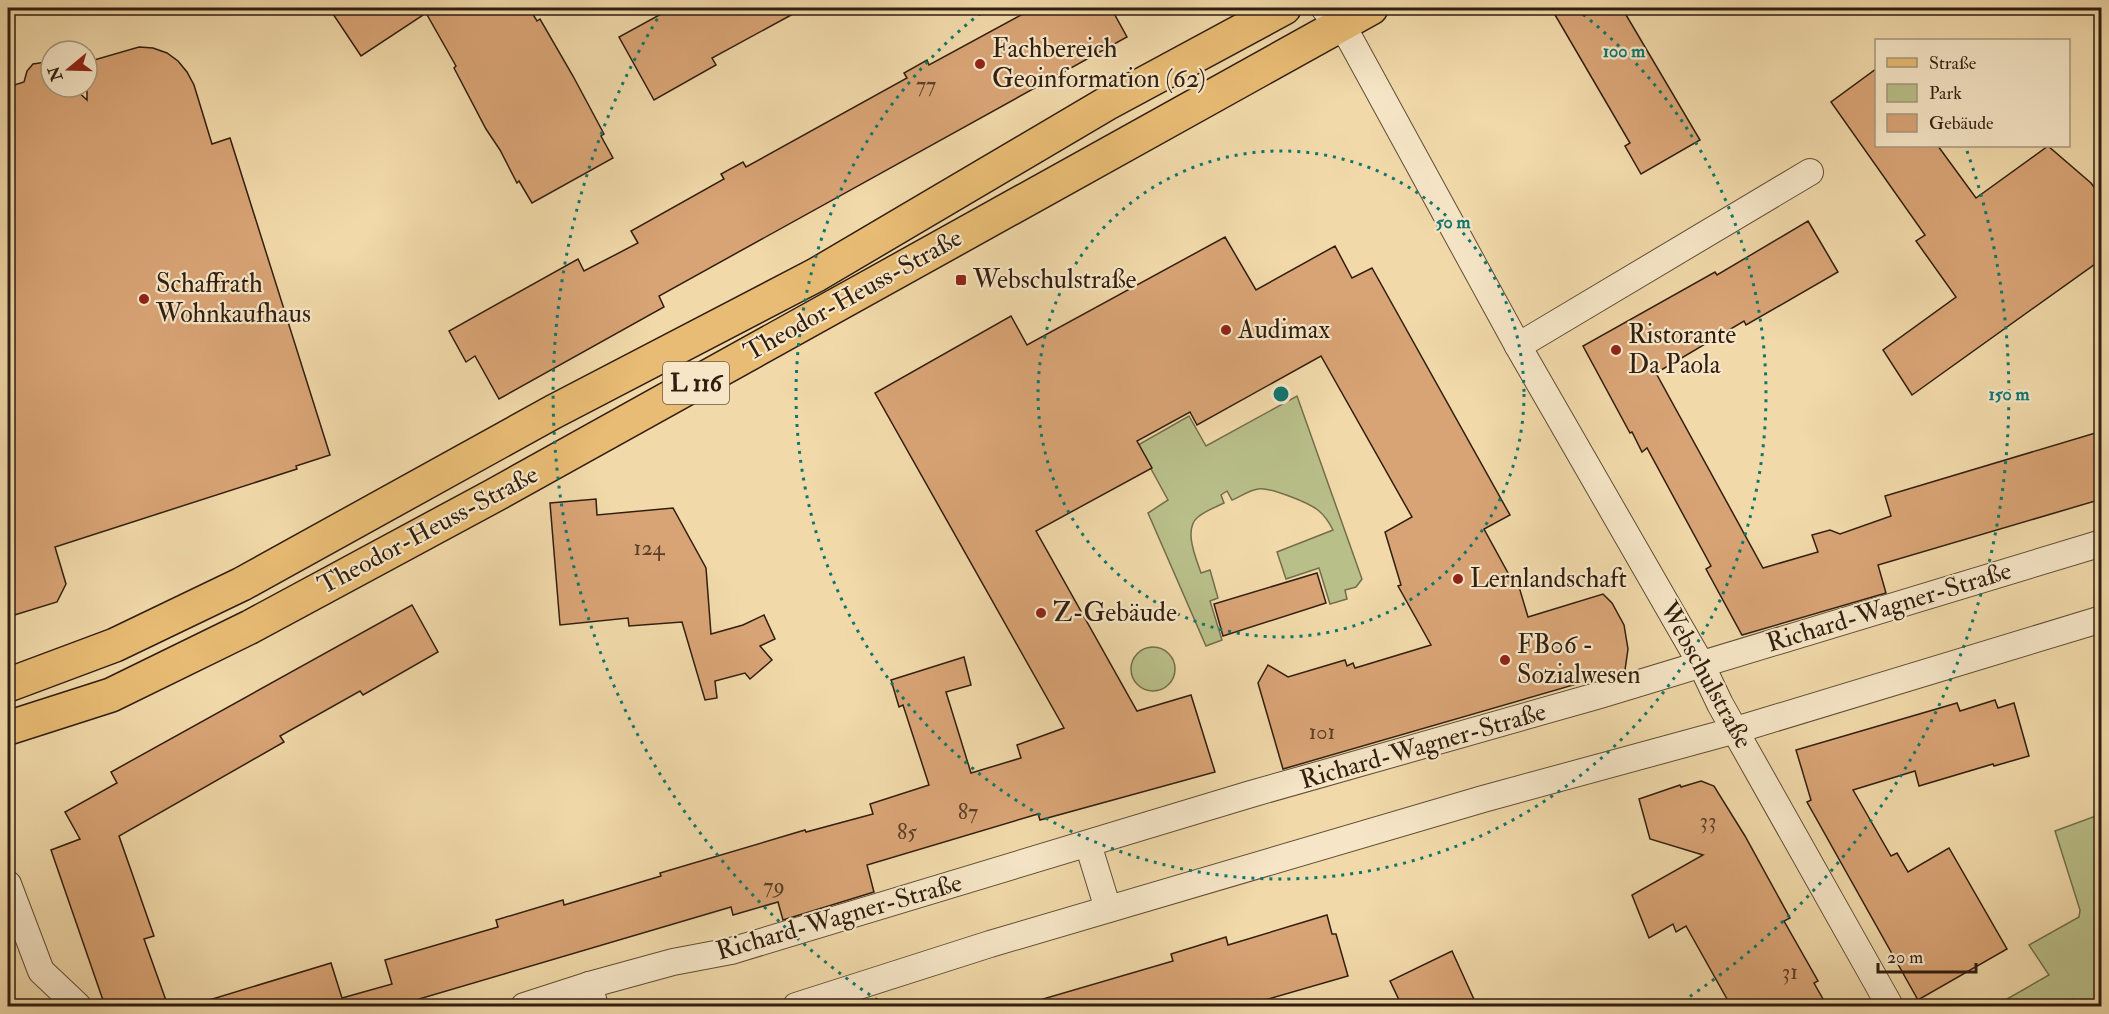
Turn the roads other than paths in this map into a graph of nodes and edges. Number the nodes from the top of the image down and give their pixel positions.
1 (1284, 8) edge
2 (1371, 8) edge
3 (1337, 24) edge
4 (1810, 172) dead end
5 (1518, 346) junction
6 (2102, 543) edge
7 (2102, 619) edge
8 (1701, 663) junction
9 (13, 687) edge
10 (8, 728) edge
11 (1736, 730) junction
12 (1089, 844) junction
13 (8, 884) edge
14 (1108, 909) junction
15 (592, 996) edge
16 (78, 1006) edge
17 (524, 1006) edge
18 (796, 1006) edge
19 (1890, 1006) edge

1 - 9 main road, Theodor-Heuss-Straße / L 116
2 - 3 main road, Theodor-Heuss-Straße / L 116
3 - 5 street, Webschulstraße
3 - 10 main road, Theodor-Heuss-Straße / L 116
4 - 5 street
5 - 8 street, Webschulstraße
6 - 8 street, Richard-Wagner-Straße
7 - 11 street
8 - 11 street, Webschulstraße
8 - 12 street, Richard-Wagner-Straße
11 - 14 street
11 - 19 street, Webschulstraße
12 - 14 street
12 - 15 street, Richard-Wagner-Straße
13 - 16 street
14 - 18 street
15 - 17 street, Richard-Wagner-Straße

